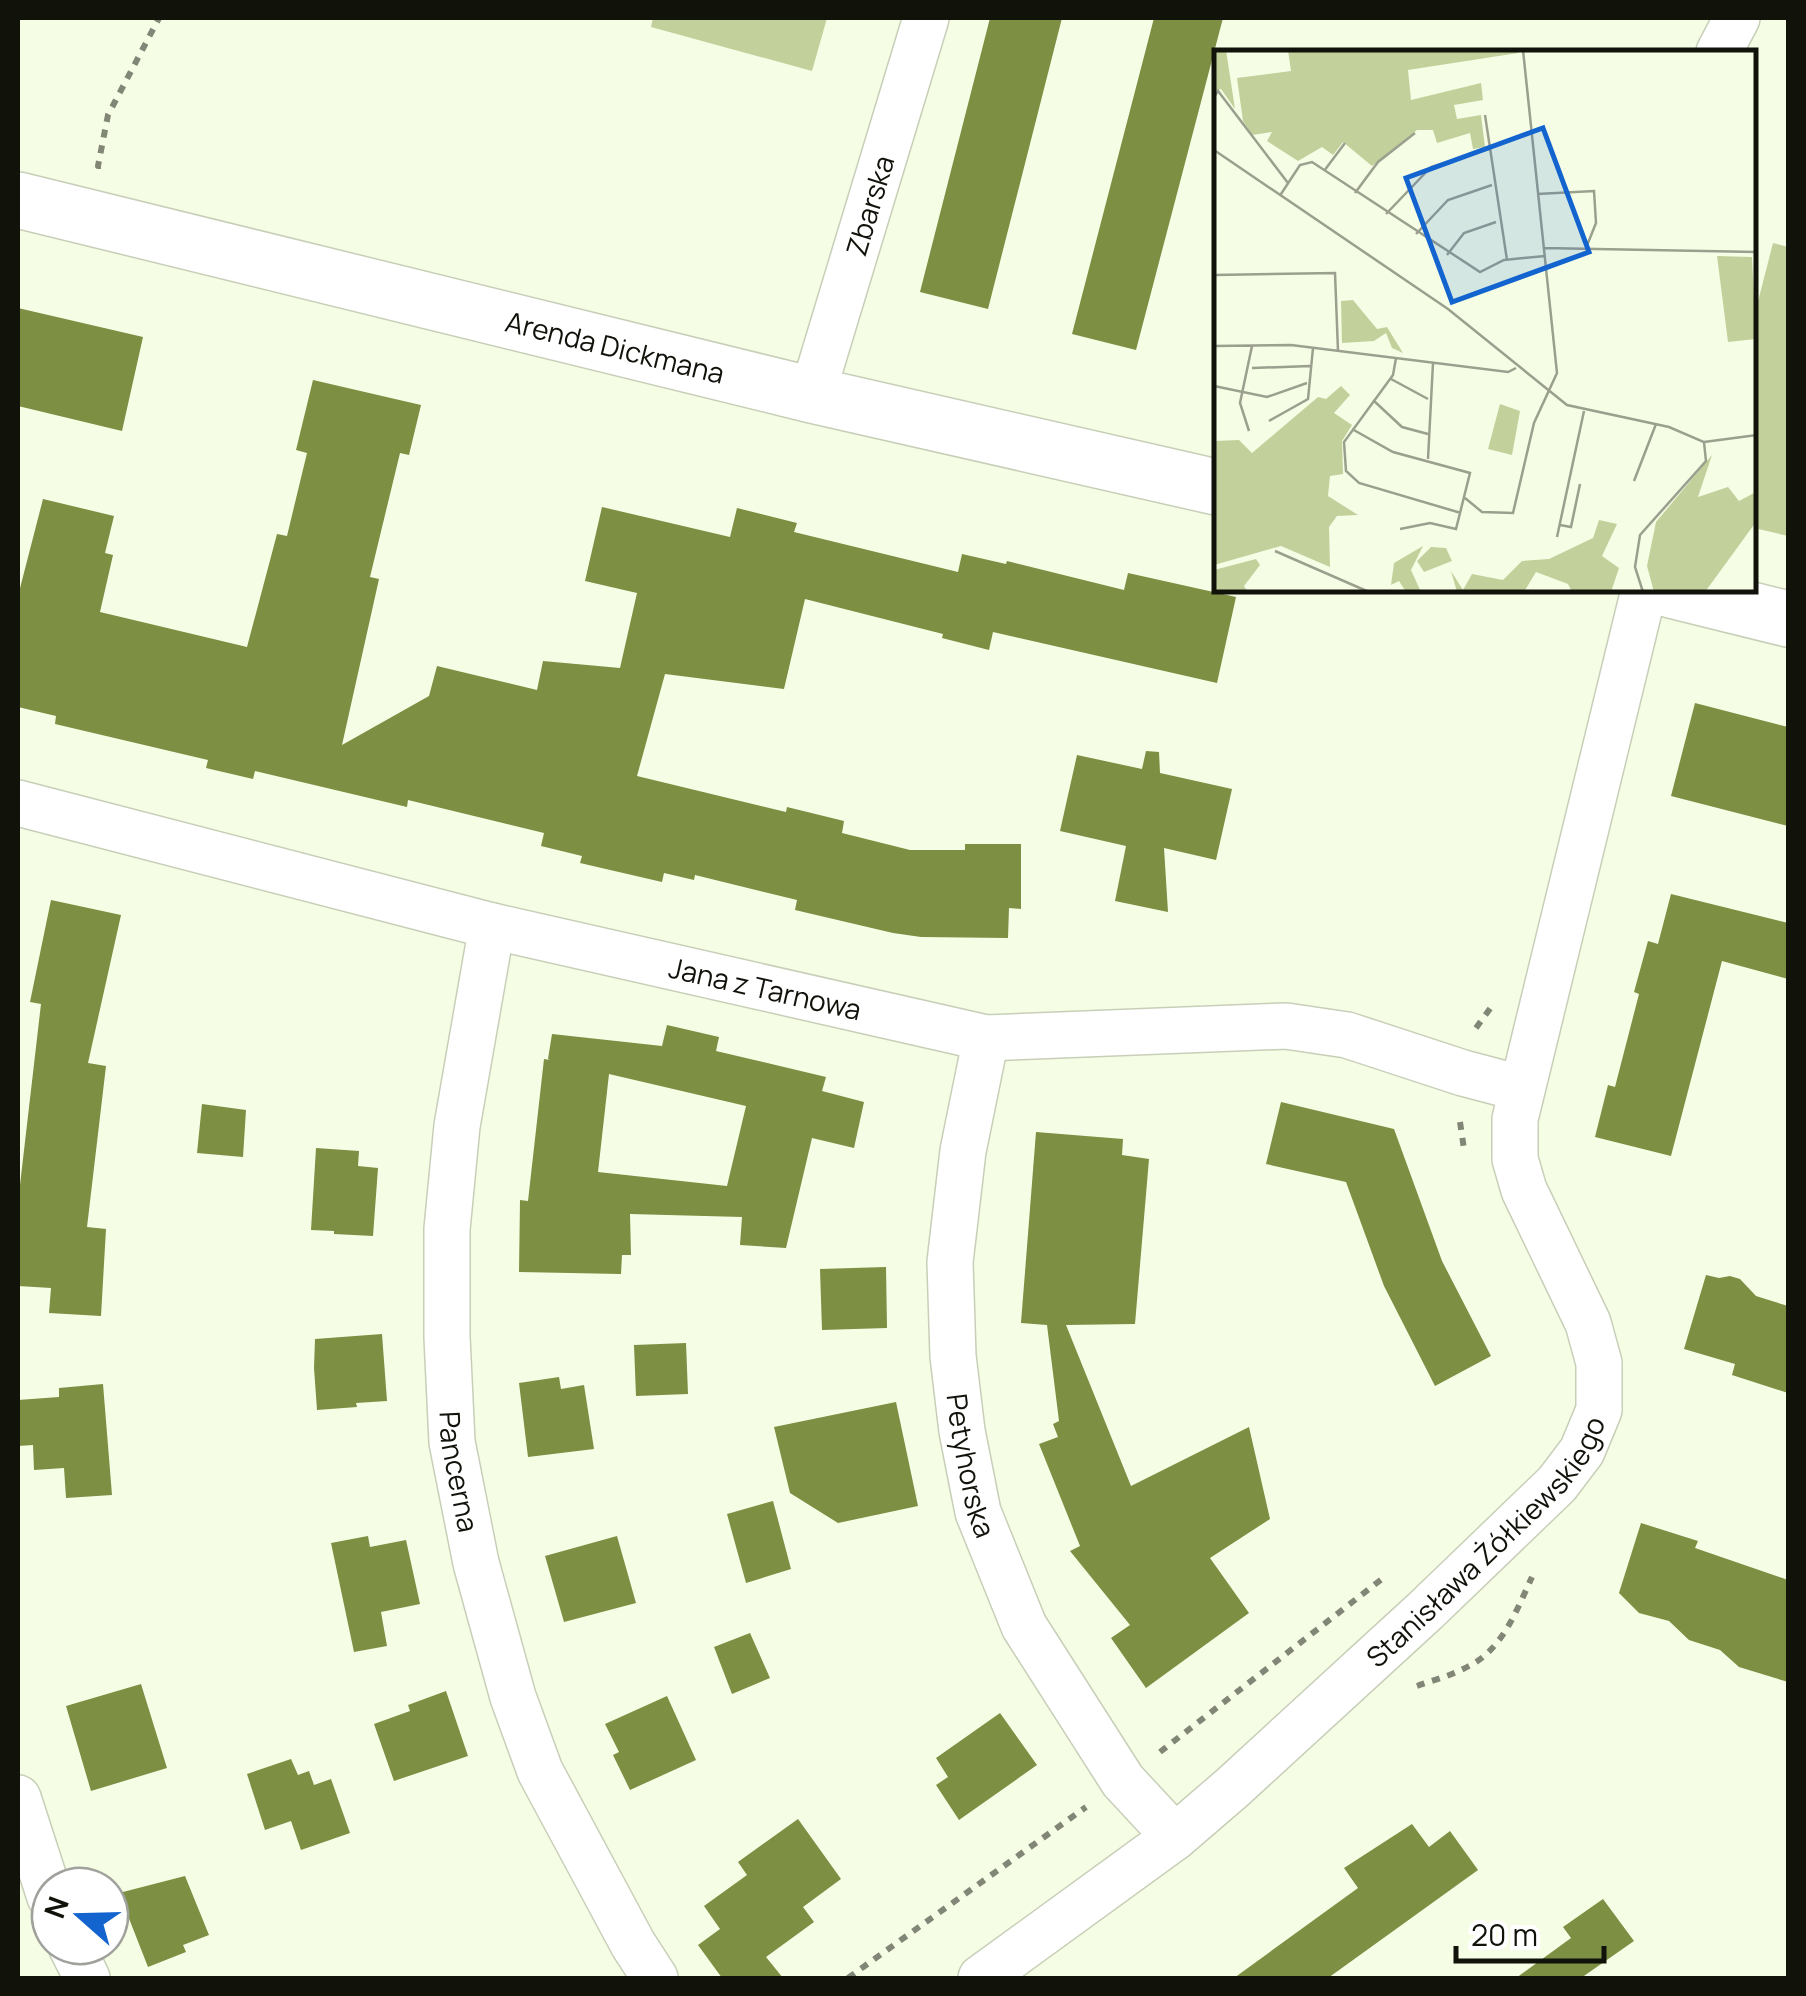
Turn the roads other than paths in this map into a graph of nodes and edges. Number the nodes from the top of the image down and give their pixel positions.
1 (926, 18) edge
2 (1738, 18) edge
3 (1720, 50) edge
4 (18, 200) edge
5 (812, 395) junction
6 (1214, 487) edge
7 (1644, 592) edge
8 (1680, 592) edge
9 (1788, 619) edge
10 (18, 804) edge
11 (492, 926) junction
12 (986, 1038) junction
13 (1520, 1088) junction
14 (18, 1798) edge
15 (1175, 1837) junction
16 (40, 1866) edge
17 (655, 1978) edge
18 (981, 1978) edge

1 - 5 street, Zbarska
2 - 3 street
4 - 5 street, Arenda Dickmana
5 - 6 street, Arenda Dickmana
7 - 13 street, Stanisława Żółkiewskiego
8 - 9 street
10 - 11 street, Jana z Tarnowa
11 - 12 street, Jana z Tarnowa
11 - 17 street, Pancerna
12 - 13 street, Jana z Tarnowa
12 - 15 street, Petyhorska
13 - 15 street, Stanisława Żółkiewskiego
14 - 16 street
15 - 18 street, Stanisława Żółkiewskiego

